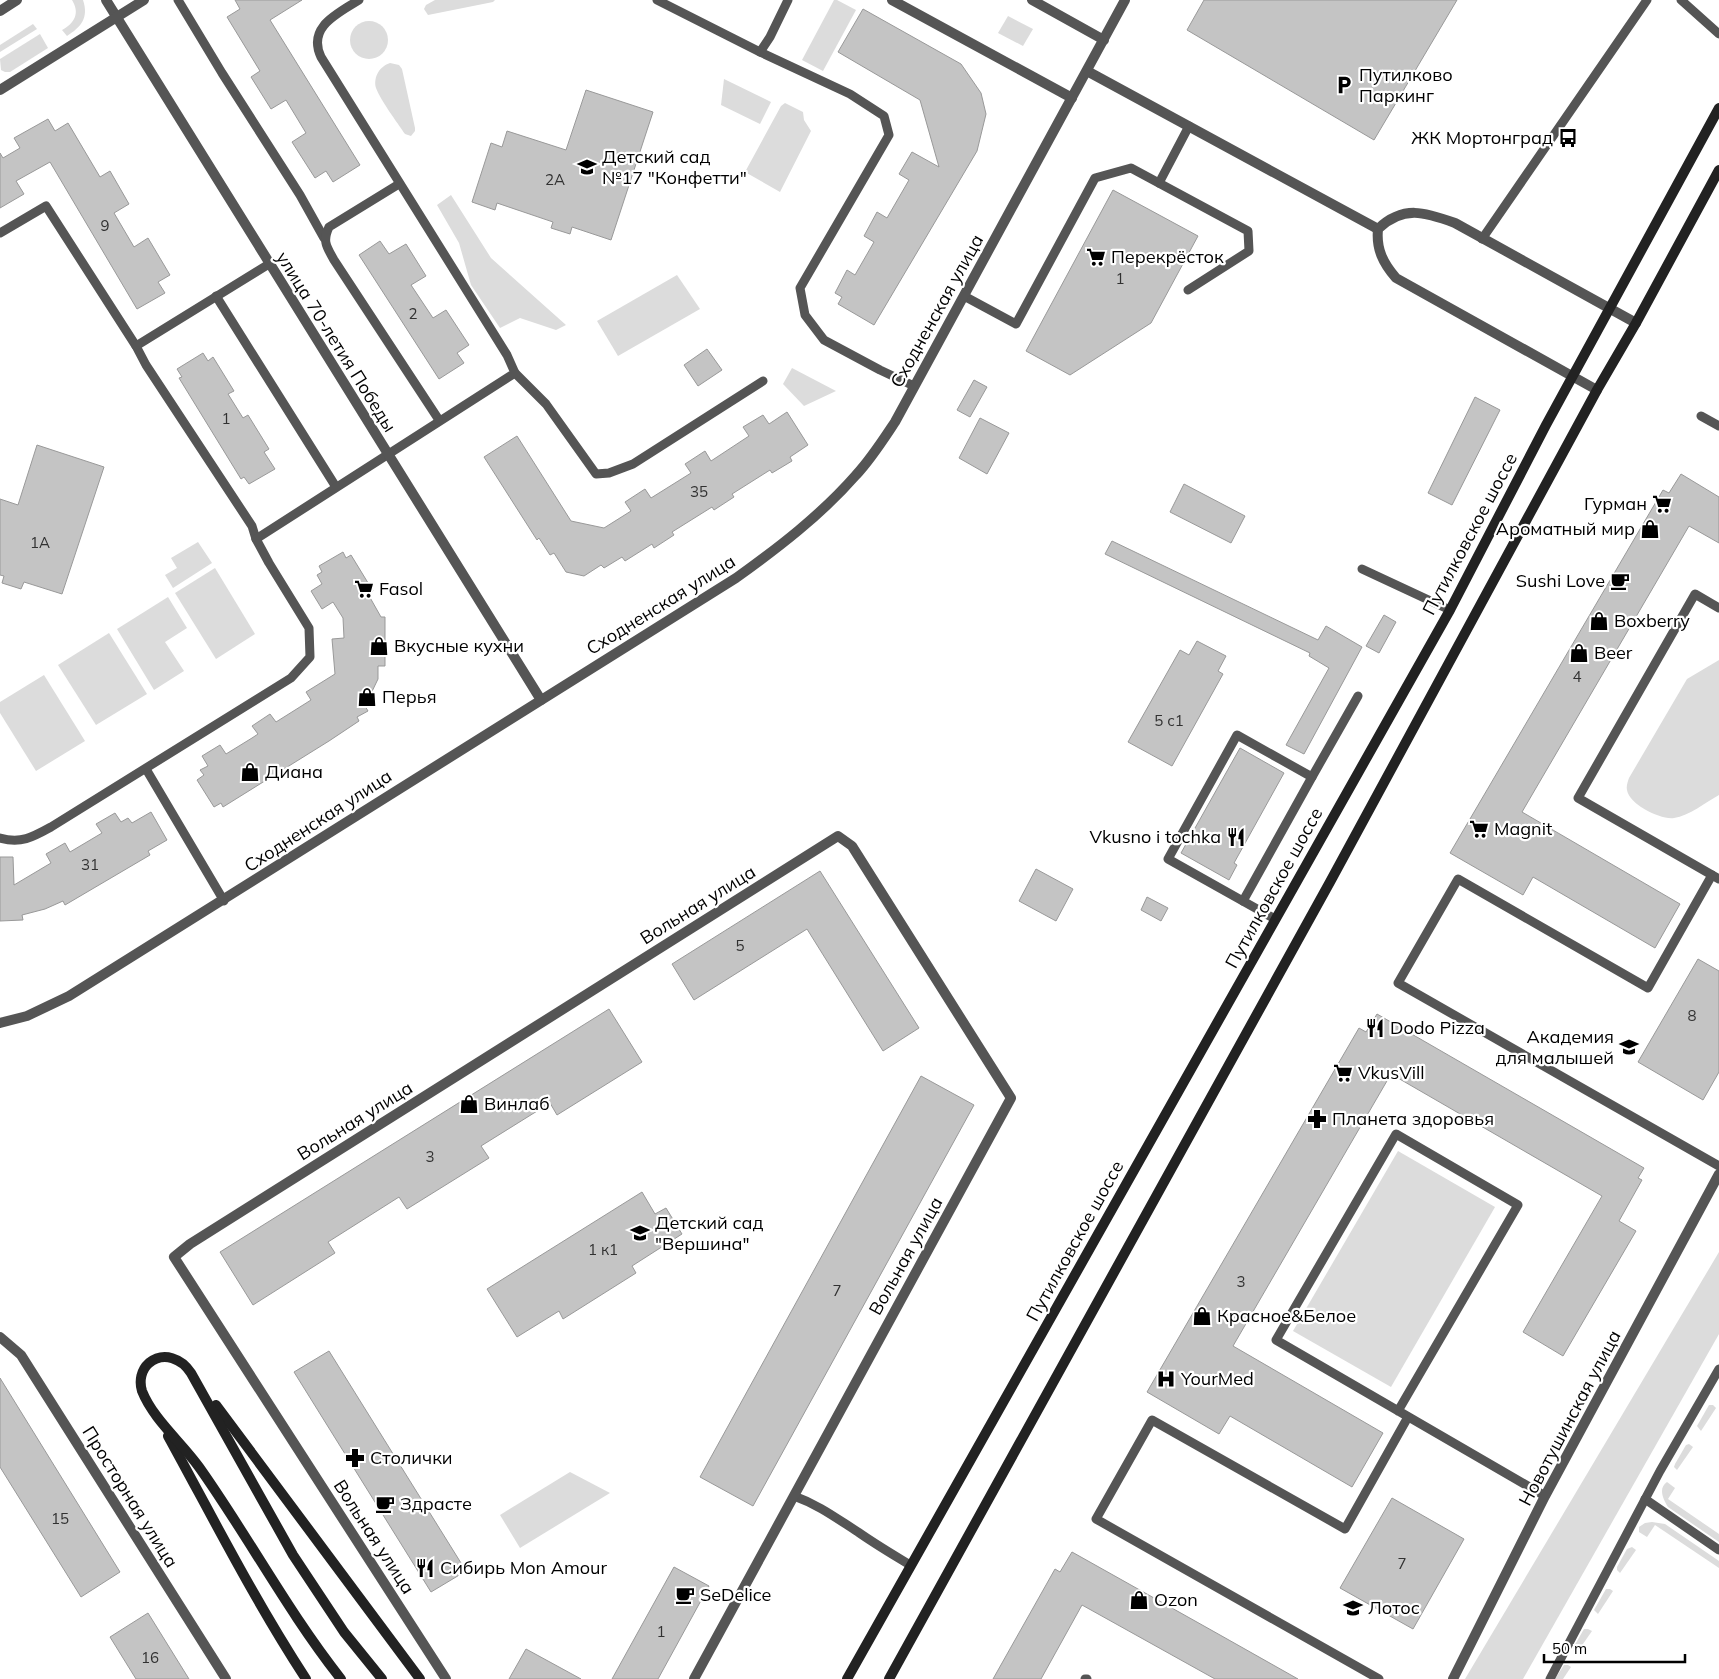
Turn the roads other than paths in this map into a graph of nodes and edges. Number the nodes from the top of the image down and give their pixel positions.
1 (17, 0) edge
2 (106, 0) edge
3 (144, 0) edge
4 (178, 0) edge
5 (359, 0) edge
6 (657, 0) edge
7 (788, 0) edge
8 (892, 0) edge
9 (1032, 0) edge
10 (1125, 0) edge
11 (1647, 0) edge
12 (1681, 0) edge
13 (0, 11) edge
14 (116, 17) junction
15 (1719, 34) edge
16 (1104, 40) junction
17 (760, 52) junction
18 (1087, 71) junction
19 (0, 90) edge
20 (1072, 98) junction
21 (1719, 108) edge
22 (1189, 126) junction
23 (1719, 170) edge
24 (1159, 183) junction
25 (399, 184) junction
26 (1378, 228) junction
27 (0, 233) edge
28 (324, 238) junction
29 (1482, 238) junction
30 (269, 264) junction
31 (1188, 290) dead end
32 (216, 296) junction
33 (964, 296) junction
34 (1608, 308) junction
35 (1636, 324) junction
36 (136, 346) junction
37 (515, 373) junction
38 (1572, 376) junction
39 (764, 382) dead end
40 (914, 386) junction
41 (1597, 390) junction
42 (1701, 416) dead end
43 (439, 420) junction
44 (1719, 426) edge
45 (387, 454) junction
46 (336, 487) junction
47 (256, 540) junction
48 (1362, 569) dead end
49 (1719, 608) edge
50 (1450, 610) junction
51 (1358, 696) dead end
52 (541, 700) junction
53 (146, 768) junction
54 (1312, 777) junction
55 (0, 838) edge
56 (1716, 876) edge
57 (224, 901) junction
58 (1243, 901) junction
59 (1275, 919) junction
60 (0, 1023) edge
61 (1719, 1166) edge
62 (1719, 1174) edge
63 (0, 1337) edge
64 (1719, 1369) edge
65 (191, 1373) junction
66 (1398, 1411) junction
67 (156, 1413) junction
68 (1408, 1417) junction
69 (794, 1496) junction
70 (1545, 1496) junction
71 (1645, 1500) junction
72 (1719, 1550) edge
73 (910, 1565) junction
74 (226, 1679) edge
75 (306, 1679) edge
76 (341, 1679) edge
77 (382, 1679) edge
78 (420, 1679) edge
79 (446, 1679) edge
80 (694, 1679) edge
81 (847, 1679) edge
82 (889, 1679) edge
83 (1379, 1679) edge
84 (1452, 1679) edge
85 (1550, 1679) edge

1 - 13 street
2 - 14 street, улица 70-летия Победы
3 - 14 street
4 - 28 lane
5 - 25 lane
6 - 17 lane
7 - 17 lane
8 - 20 street
9 - 16 street
10 - 16 street, Сходненская улица
11 - 29 lane
12 - 15 lane
14 - 19 street
14 - 30 street, улица 70-летия Победы
16 - 18 street, Сходненская улица
17 - 40 lane
18 - 20 street, Сходненская улица
18 - 22 street
20 - 33 street, Сходненская улица
21 - 34 main road, Путилковское шоссе
22 - 24 lane
22 - 26 street
23 - 35 main road
24 - 31 lane
24 - 33 lane
25 - 28 lane
25 - 37 lane
26 - 29 street
26 - 38 street
27 - 36 lane
28 - 43 lane
29 - 34 street
30 - 32 lane
30 - 45 street, улица 70-летия Победы
32 - 36 lane
32 - 46 lane
33 - 40 street, Сходненская улица
34 - 35 street
34 - 38 main road, Путилковское шоссе
35 - 41 main road
36 - 47 lane
37 - 39 lane
37 - 43 lane
38 - 41 street
38 - 50 main road, Путилковское шоссе
40 - 52 street, Сходненская улица
41 - 82 main road
42 - 44 lane
43 - 45 lane
45 - 46 lane
45 - 52 street, улица 70-летия Победы
46 - 47 lane
47 - 53 lane
48 - 50 lane
49 - 56 lane
50 - 59 main road, Путилковское шоссе
51 - 54 lane
52 - 57 street, Сходненская улица
53 - 55 lane
53 - 57 lane
54 - 58 lane
54 - 58 lane
56 - 61 lane
57 - 60 street, Сходненская улица
58 - 59 lane
59 - 73 main road, Путилковское шоссе
62 - 70 street, Новотушинская улица
63 - 74 street, Просторная улица
64 - 71 lane
65 - 67 main road
65 - 77 main road
65 - 78 main road
66 - 66 lane
66 - 68 lane
67 - 75 main road
67 - 76 main road
68 - 70 lane
68 - 83 lane
69 - 73 lane
69 - 79 street, Вольная улица
69 - 80 street, Вольная улица
70 - 84 street, Новотушинская улица
71 - 72 lane
71 - 85 lane
73 - 81 main road, Путилковское шоссе

